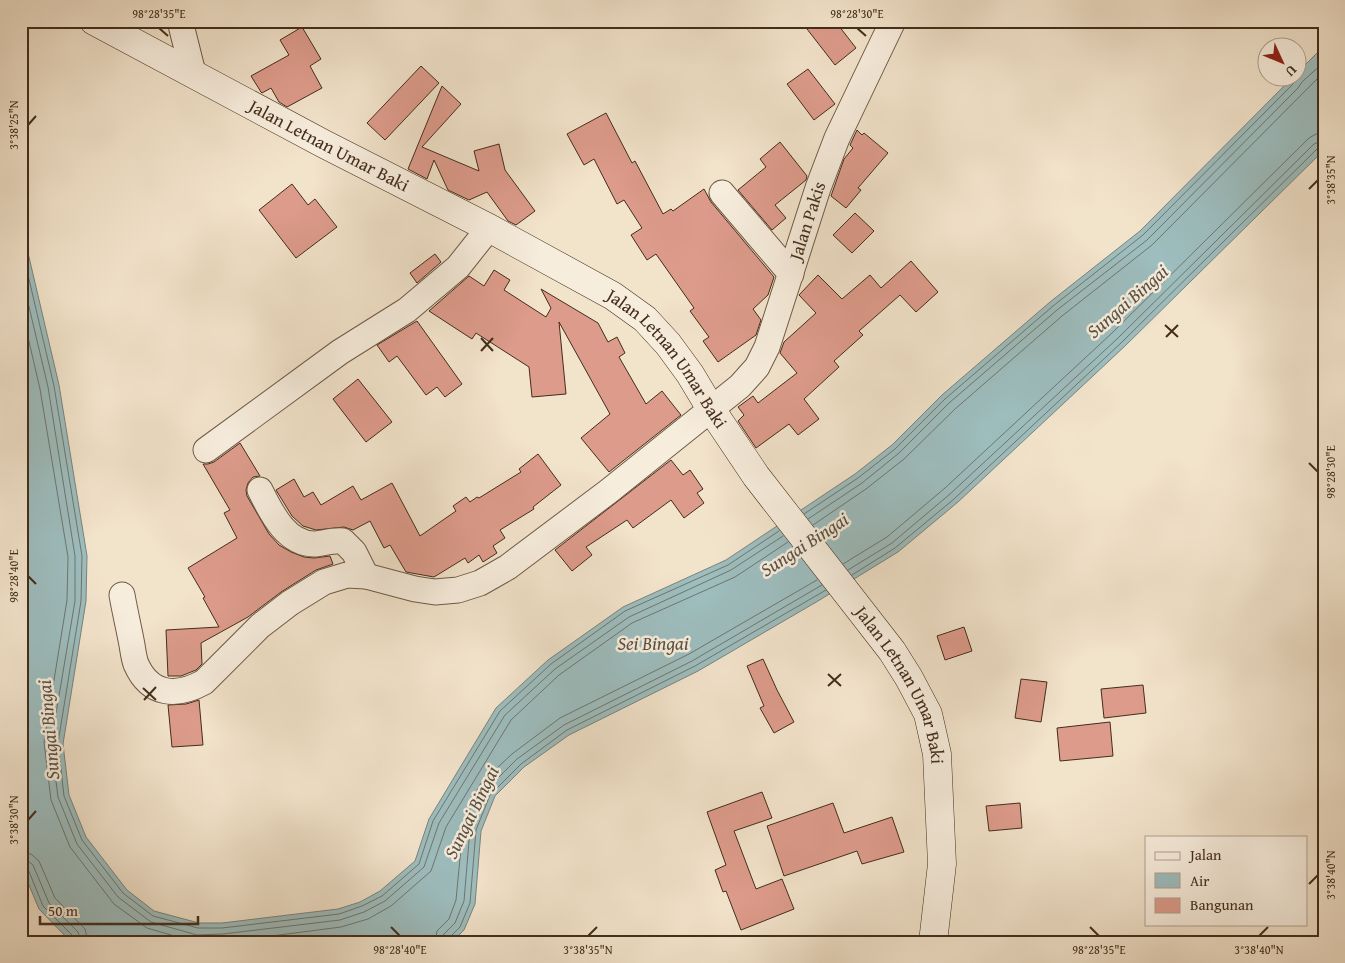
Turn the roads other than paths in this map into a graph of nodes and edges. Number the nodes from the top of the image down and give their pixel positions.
1 (94, 21) edge
2 (180, 21) edge
3 (893, 21) edge
4 (193, 73) junction
5 (722, 193) dead end
6 (489, 228) junction
7 (791, 274) junction
8 (711, 409) junction
9 (206, 450) dead end
10 (260, 490) dead end
11 (366, 576) junction
12 (122, 595) dead end
13 (933, 942) edge

1 - 4 street, Jalan Letnan Umar Baki
2 - 4 street
3 - 7 street, Jalan Pakis
4 - 6 street, Jalan Letnan Umar Baki
5 - 7 street
6 - 8 street, Jalan Letnan Umar Baki
6 - 9 street
7 - 8 street, Jalan Pakis
8 - 11 street, Jalan Pakis
8 - 13 street, Jalan Letnan Umar Baki
10 - 11 street
11 - 12 street, Jalan Pakis

